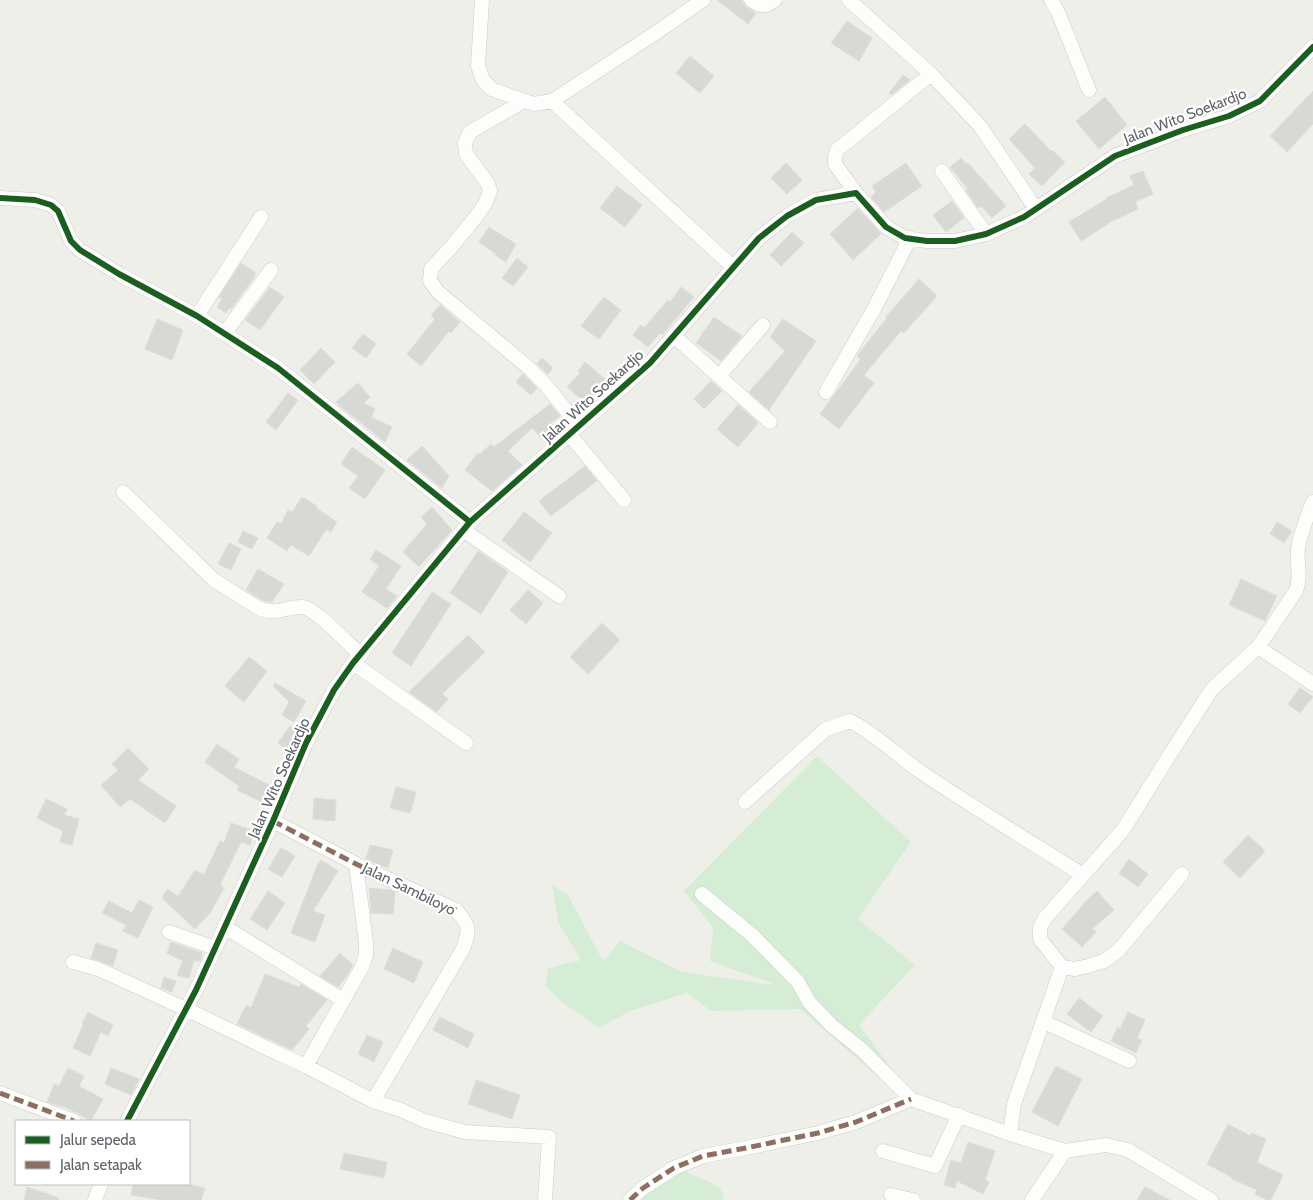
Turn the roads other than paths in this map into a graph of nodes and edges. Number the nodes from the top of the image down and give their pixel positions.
1 (482, 0) edge
2 (703, 0) edge
3 (751, 0) edge
4 (775, 0) edge
5 (849, 0) edge
6 (1051, 0) edge
7 (1313, 48) edge
8 (931, 74) junction
9 (1089, 90) dead end
10 (524, 101) junction
11 (552, 101) junction
12 (942, 171) dead end
13 (856, 193) junction
14 (0, 198) edge
15 (1036, 209) junction
16 (260, 217) dead end
17 (986, 234) junction
18 (910, 238) junction
19 (733, 267) junction
20 (272, 270) dead end
21 (197, 316) junction
22 (763, 324) dead end
23 (224, 334) junction
24 (674, 336) junction
25 (719, 376) junction
26 (826, 392) dead end
27 (770, 422) dead end
28 (574, 430) junction
29 (123, 492) dead end
30 (624, 500) dead end
31 (1313, 502) edge
32 (467, 526) junction
33 (559, 596) dead end
34 (1258, 647) junction
35 (357, 659) junction
36 (1313, 684) edge
37 (466, 743) dead end
38 (745, 802) dead end
39 (273, 821) junction
40 (356, 864) junction
41 (1182, 874) dead end
42 (1083, 875) junction
43 (702, 894) dead end
44 (225, 927) junction
45 (169, 932) dead end
46 (215, 948) junction
47 (73, 962) dead end
48 (1062, 967) junction
49 (343, 1000) junction
50 (186, 1008) junction
51 (1044, 1022) junction
52 (1129, 1061) dead end
53 (306, 1066) junction
54 (0, 1093) edge
55 (911, 1099) junction
56 (373, 1101) junction
57 (958, 1115) junction
58 (71, 1120) edge
59 (128, 1120) edge
60 (1010, 1134) junction
61 (883, 1151) dead end
62 (1064, 1151) junction
63 (101, 1185) edge
64 (891, 1195) dead end
65 (95, 1200) edge
66 (545, 1200) edge
67 (630, 1200) edge
68 (913, 1200) edge
69 (1032, 1200) edge
70 (1211, 1200) edge

1 - 10 street
2 - 11 street
3 - 4 street
5 - 8 street
6 - 9 street
7 - 15 street, Jalan Wito Soekardjo
8 - 13 street
8 - 15 street
10 - 11 street
10 - 28 street
11 - 19 street
12 - 17 street
13 - 18 street, Jalan Wito Soekardjo
13 - 19 street, Jalan Wito Soekardjo
14 - 21 street
15 - 17 street, Jalan Wito Soekardjo
16 - 21 street
17 - 18 street, Jalan Wito Soekardjo
18 - 26 street
19 - 24 street, Jalan Wito Soekardjo
20 - 23 street
21 - 23 street
22 - 25 street
23 - 32 street
24 - 25 street
24 - 28 street, Jalan Wito Soekardjo
25 - 27 street
28 - 30 street
28 - 32 street, Jalan Wito Soekardjo
29 - 35 street
31 - 34 street
32 - 33 street
32 - 35 street, Jalan Wito Soekardjo
34 - 36 street
34 - 42 street
35 - 37 street
35 - 39 street, Jalan Wito Soekardjo
38 - 42 street
39 - 40 street, Jalan Sambiloyo
39 - 44 street, Jalan Wito Soekardjo
40 - 49 street
40 - 56 street, Jalan Sambiloyo
41 - 48 street
42 - 48 street
43 - 55 street
44 - 46 street, Jalan Wito Soekardjo
44 - 49 street
45 - 46 street
46 - 50 street, Jalan Wito Soekardjo
47 - 50 street
48 - 51 street
49 - 53 street
50 - 53 street
50 - 59 street, Jalan Wito Soekardjo
51 - 52 street
51 - 60 street
53 - 56 street
54 - 58 street
55 - 57 street
55 - 67 street
56 - 66 street
57 - 60 street
57 - 61 street
60 - 62 street
62 - 69 street
62 - 70 street
63 - 65 street
64 - 68 street

